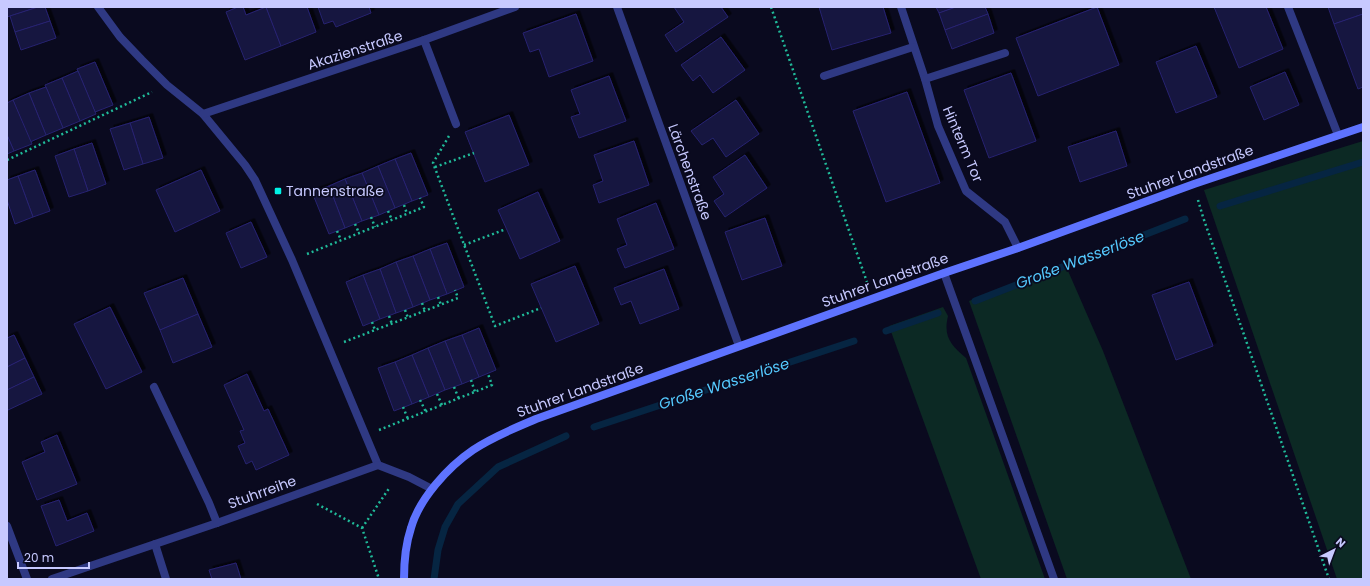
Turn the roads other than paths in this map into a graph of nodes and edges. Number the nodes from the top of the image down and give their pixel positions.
1 (98, 7) edge
2 (515, 7) edge
3 (617, 7) edge
4 (900, 7) edge
5 (1288, 7) edge
6 (424, 40) junction
7 (913, 47) junction
8 (1005, 53) dead end
9 (824, 76) dead end
10 (925, 79) junction
11 (203, 114) junction
12 (456, 124) road end
13 (1363, 127) edge
14 (1338, 135) junction
15 (1018, 248) junction
16 (944, 273) junction
17 (739, 346) junction
18 (154, 387) dead end
19 (378, 465) junction
20 (432, 489) junction
21 (217, 523) junction
22 (7, 526) edge
23 (156, 544) junction
24 (27, 579) edge
25 (52, 579) edge
26 (166, 579) edge
27 (404, 579) edge
28 (1054, 579) edge

1 - 11 street
2 - 6 street, Akazienstraße
3 - 17 street, Lärchenstraße
4 - 7 street, Hinterm Tor
5 - 14 street
6 - 11 street, Akazienstraße
6 - 12 street
7 - 9 street
7 - 10 street, Hinterm Tor
8 - 10 street
10 - 15 street, Hinterm Tor
11 - 19 street
13 - 14 street, Stuhrer Landstraße
14 - 15 street, Stuhrer Landstraße
15 - 16 street, Stuhrer Landstraße
16 - 17 street, Stuhrer Landstraße
16 - 28 street
17 - 20 street, Stuhrer Landstraße
18 - 21 street
19 - 20 street
19 - 21 street, Stuhrreihe
20 - 27 street, Stuhrer Landstraße
21 - 23 street, Stuhrreihe
22 - 24 street
23 - 25 street, Stuhrreihe
23 - 26 street

